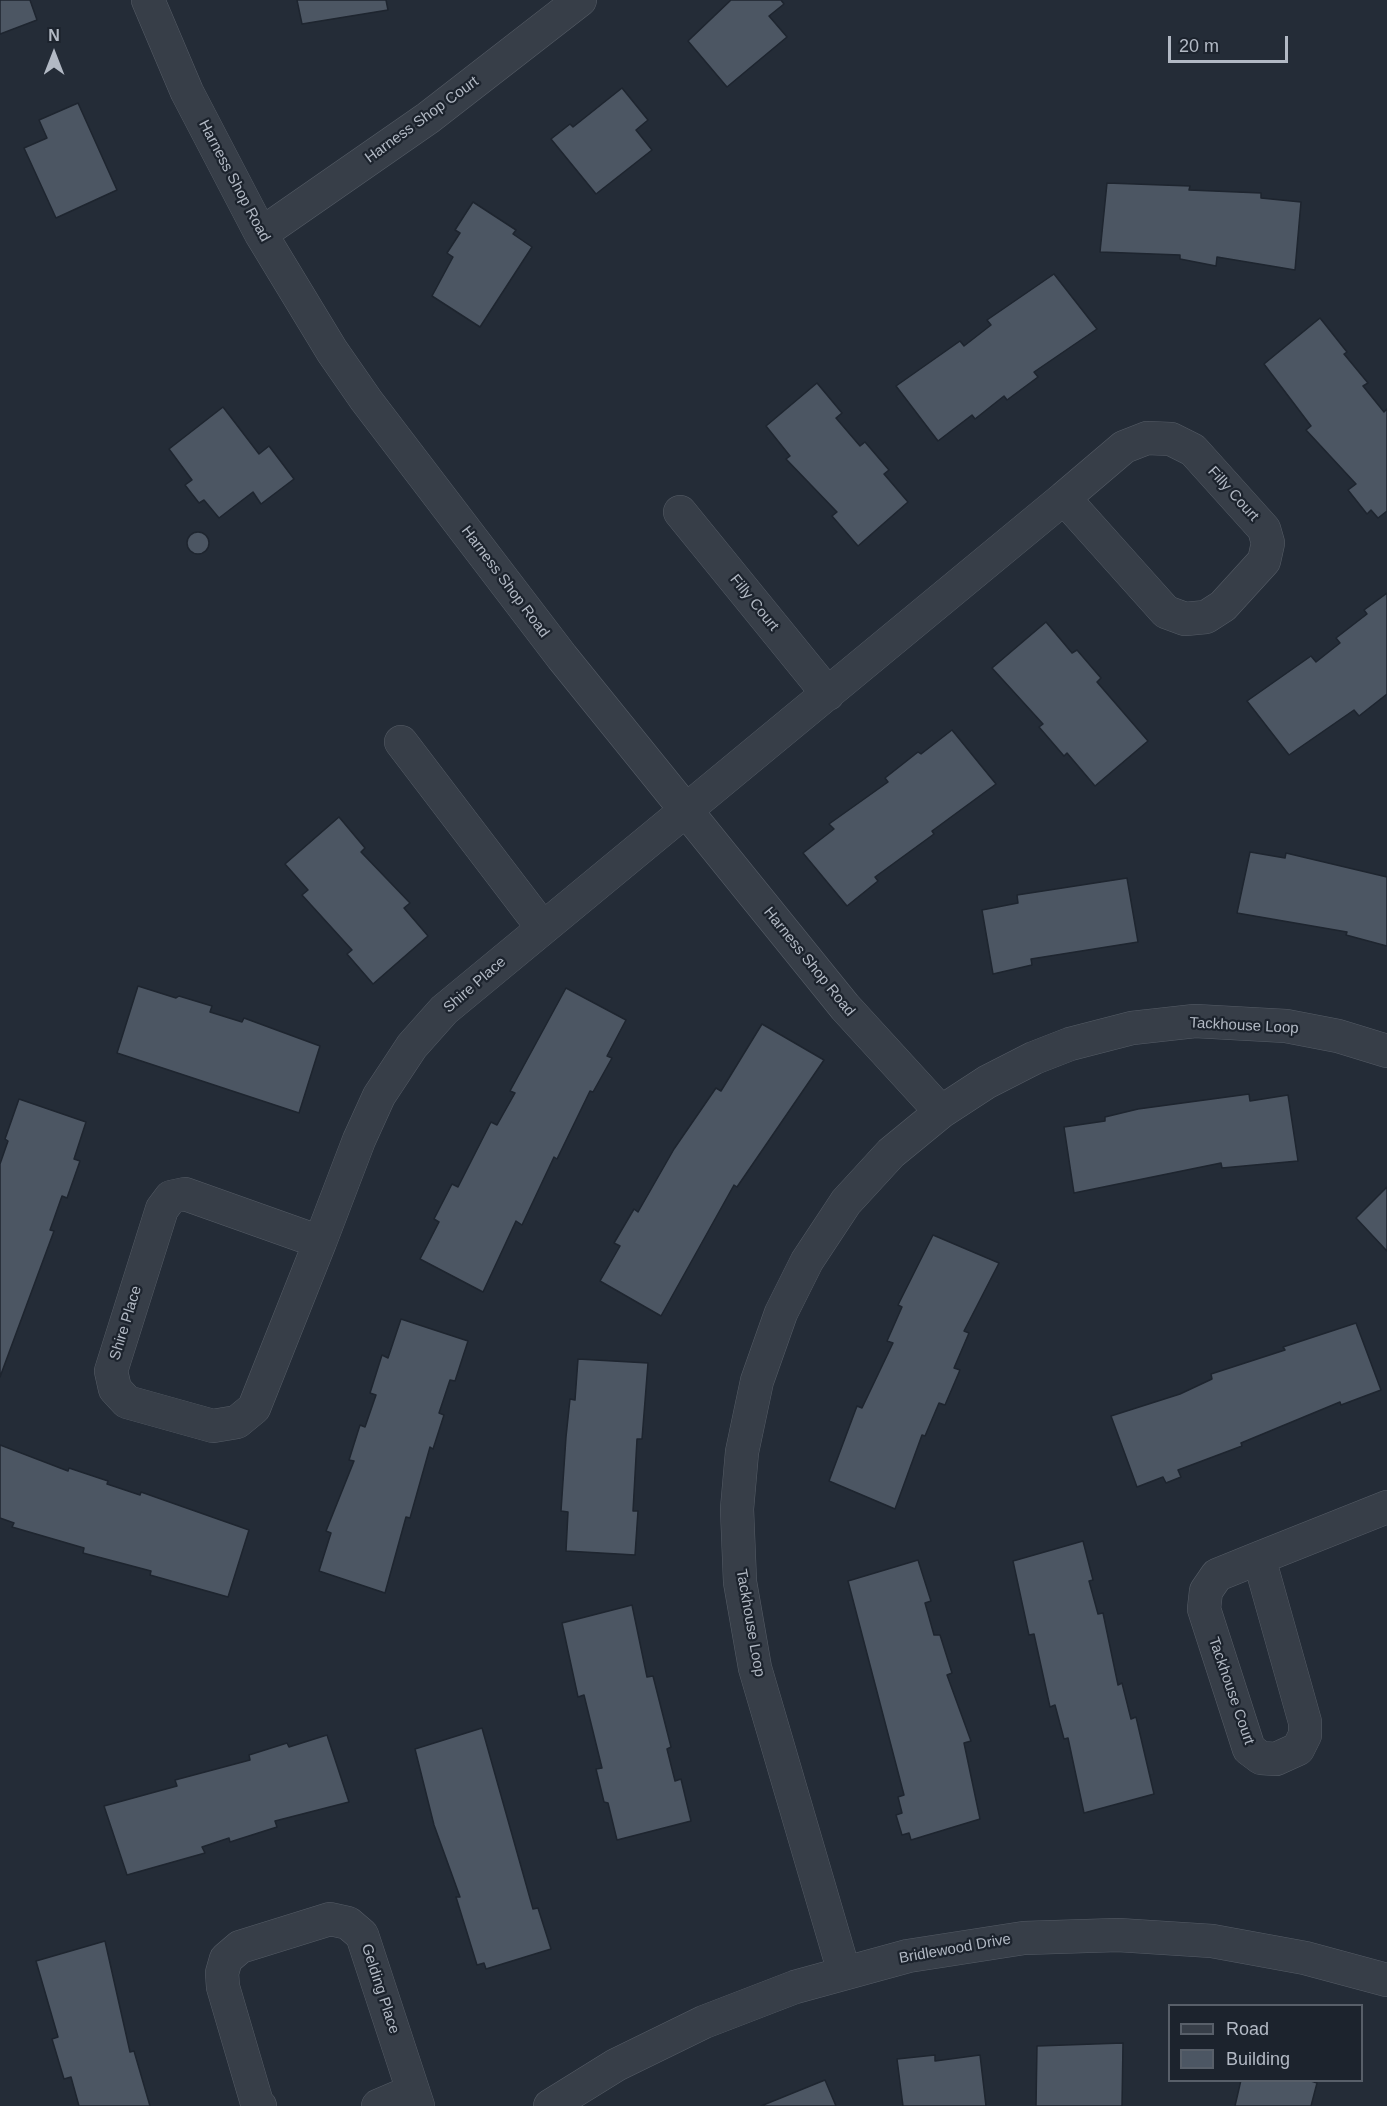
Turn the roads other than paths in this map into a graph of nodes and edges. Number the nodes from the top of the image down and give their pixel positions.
1 (148, 0) edge
2 (580, 0) edge
3 (261, 234) junction
4 (1064, 498) junction
5 (680, 512) dead end
6 (828, 694) junction
7 (401, 742) dead end
8 (686, 809) junction
9 (542, 927) junction
10 (1387, 1051) edge
11 (941, 1112) junction
12 (320, 1242) junction
13 (1387, 1507) edge
14 (1259, 1558) junction
15 (844, 1972) junction
16 (1387, 1980) edge
17 (416, 2099) edge
18 (260, 2106) edge
19 (378, 2106) edge
20 (550, 2106) edge

1 - 3 street, Harness Shop Road
2 - 3 street, Harness Shop Court
3 - 8 street, Harness Shop Road
4 - 4 street, Filly Court
4 - 6 street, Filly Court
5 - 6 street, Filly Court
6 - 8 street, Filly Court
7 - 9 street
8 - 9 street, Shire Place
8 - 11 street, Harness Shop Road
9 - 12 street, Shire Place
10 - 11 street, Tackhouse Loop
11 - 15 street, Tackhouse Loop
12 - 12 street, Shire Place
13 - 14 street, Tackhouse Court
14 - 14 street, Tackhouse Court
15 - 16 street, Bridlewood Drive
15 - 20 street, Bridlewood Drive
17 - 18 street, Gelding Place
17 - 19 street, Gelding Place

